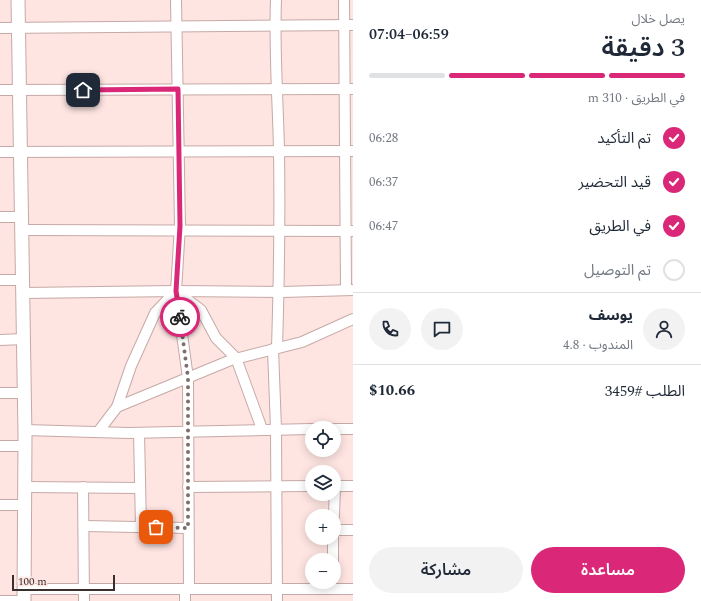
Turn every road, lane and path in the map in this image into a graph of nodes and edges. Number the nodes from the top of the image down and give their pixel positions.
1 (18, 0) edge
2 (176, 0) edge
3 (276, 0) edge
4 (344, 0) edge
5 (349, 25) edge
6 (177, 26) junction
7 (275, 26) junction
8 (0, 28) edge
9 (19, 28) junction
10 (178, 89) junction
11 (277, 89) junction
12 (349, 89) edge
13 (0, 90) edge
14 (20, 90) junction
15 (349, 151) edge
16 (0, 152) edge
17 (21, 152) junction
18 (179, 152) junction
19 (279, 152) junction
20 (0, 217) edge
21 (22, 224) junction
22 (180, 230) junction
23 (279, 230) junction
24 (349, 230) edge
25 (0, 280) edge
26 (23, 280) junction
27 (350, 290) edge
28 (176, 291) junction
29 (279, 292) junction
30 (23, 293) junction
31 (353, 319) edge
32 (24, 339) junction
33 (0, 340) edge
34 (275, 349) junction
35 (236, 358) junction
36 (188, 378) junction
37 (24, 392) junction
38 (0, 393) edge
39 (117, 407) junction
40 (276, 429) junction
41 (305, 429) edge
42 (341, 429) edge
43 (353, 429) edge
44 (25, 430) junction
45 (262, 430) junction
46 (188, 431) junction
47 (98, 432) junction
48 (139, 433) junction
49 (0, 446) edge
50 (25, 446) junction
51 (277, 486) junction
52 (305, 486) edge
53 (341, 486) edge
54 (353, 486) edge
55 (25, 487) junction
56 (84, 487) junction
57 (188, 487) junction
58 (140, 488) junction
59 (0, 505) edge
60 (24, 506) junction
61 (84, 526) junction
62 (141, 527) junction
63 (188, 528) junction
64 (341, 530) edge
65 (353, 530) edge
66 (305, 587) edge
67 (341, 587) edge
68 (84, 589) junction
69 (187, 589) junction
70 (277, 589) junction
71 (353, 589) edge
72 (24, 595) edge
73 (0, 601) edge
74 (84, 601) edge
75 (185, 601) edge
76 (277, 601) edge

1 - 9 main road
2 - 6 street
3 - 7 street
4 - 5 street
5 - 7 street
5 - 12 street
6 - 7 street
6 - 9 street
6 - 10 street
7 - 11 street
8 - 9 street
9 - 14 main road
10 - 11 street
10 - 14 street
10 - 18 street
11 - 12 street
11 - 19 street
12 - 15 street
13 - 14 street
14 - 17 main road
15 - 19 street
15 - 24 street
16 - 17 street
17 - 18 street
17 - 21 main road
18 - 19 street
18 - 22 street
19 - 23 street
20 - 21 street
21 - 22 street
21 - 26 main road
22 - 23 street
22 - 28 street
23 - 24 street
23 - 29 street
24 - 27 street
25 - 26 street
26 - 30 main road
27 - 29 street
28 - 29 street
28 - 30 street
28 - 35 street
28 - 36 street
28 - 39 street
29 - 34 street
30 - 32 main road
31 - 34 street
32 - 33 street
32 - 37 main road
34 - 35 street
34 - 40 street
35 - 36 street
35 - 45 street
36 - 39 street
36 - 46 street
37 - 38 street
37 - 44 main road
39 - 47 street
40 - 41 street
40 - 45 street
40 - 51 street
42 - 43 street
44 - 47 street
44 - 50 main road
45 - 46 street
46 - 48 street
46 - 57 street
47 - 48 street
48 - 58 street
49 - 50 street
50 - 55 main road
51 - 52 street
51 - 57 street
51 - 70 street
53 - 54 street
55 - 56 street
55 - 60 main road
56 - 58 street
56 - 61 street
57 - 63 street
58 - 62 street
59 - 60 street
60 - 72 main road
61 - 62 street
61 - 68 street
62 - 63 street
63 - 69 street
64 - 65 street
66 - 70 street
67 - 71 street
68 - 69 street
68 - 72 street
68 - 74 street
69 - 70 street
69 - 75 street
70 - 76 street
72 - 73 street

